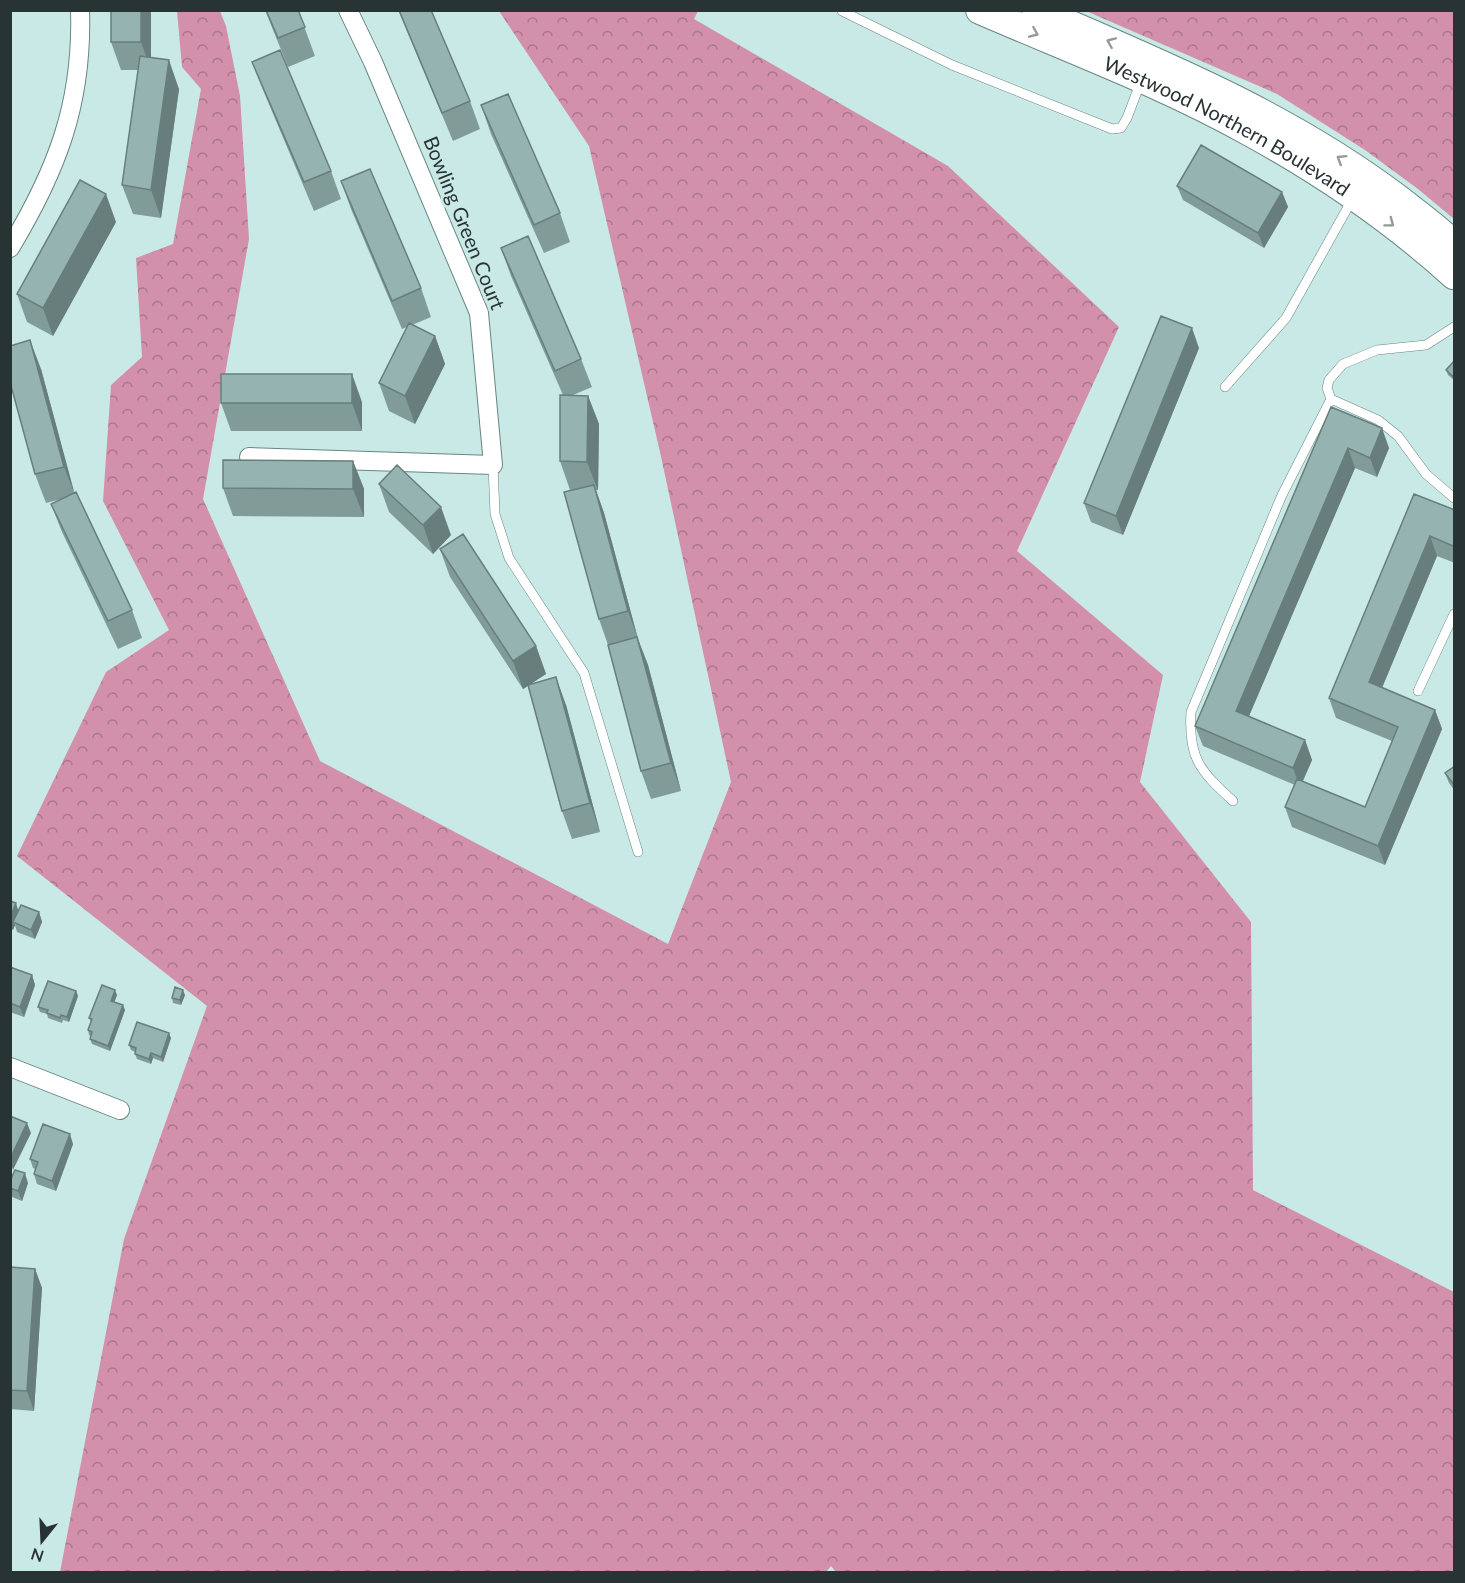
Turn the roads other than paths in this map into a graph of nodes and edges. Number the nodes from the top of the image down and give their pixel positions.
1 (80, 10) edge
2 (348, 10) edge
3 (980, 10) edge
4 (1036, 10) edge
5 (842, 11) edge
6 (1147, 70) junction
7 (1360, 185) junction
8 (1455, 244) edge
9 (10, 248) edge
10 (1455, 276) edge
11 (1455, 327) edge
12 (1225, 387) dead end
13 (1331, 399) junction
14 (249, 457) dead end
15 (493, 465) junction
16 (1455, 498) edge
17 (1455, 614) edge
18 (1418, 691) dead end
19 (1233, 801) dead end
20 (638, 852) dead end
21 (10, 1067) edge
22 (120, 1110) dead end

1 - 9 street
2 - 15 street, Bowling Green Court
3 -> 6 main road, Westwood Northern Boulevard
6 -> 4 main road, Westwood Northern Boulevard
5 - 6 lane
6 - 7 main road, Westwood Northern Boulevard
7 - 8 main road, Westwood Northern Boulevard
7 -> 10 main road, Westwood Northern Boulevard
7 - 12 lane
11 - 13 lane
13 - 16 lane
13 - 19 lane
14 - 15 street
15 - 20 lane
17 - 18 lane
21 - 22 street

